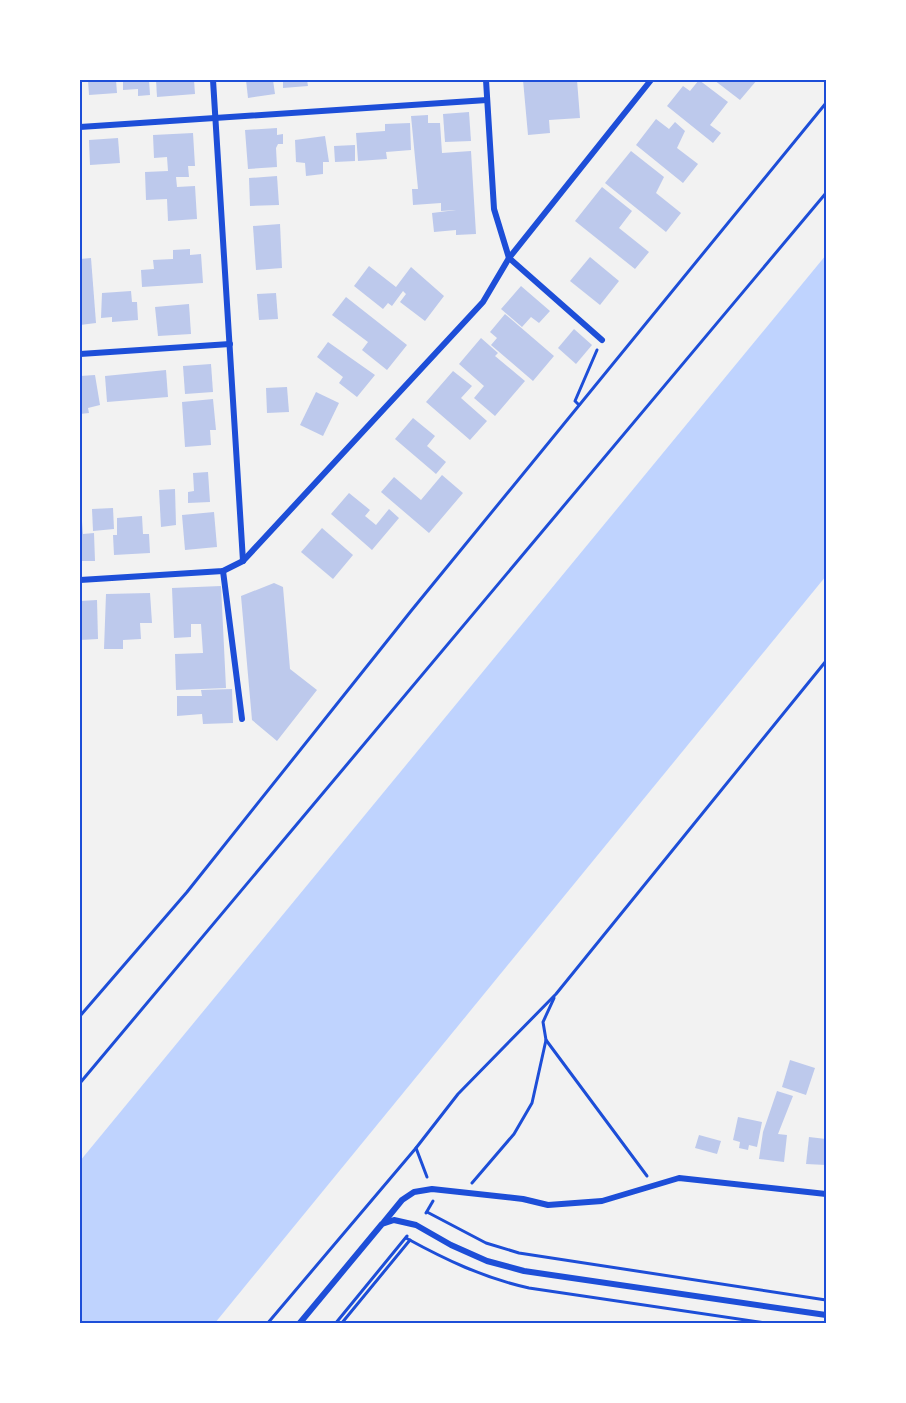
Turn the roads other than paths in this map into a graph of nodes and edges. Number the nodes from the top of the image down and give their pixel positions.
1 (213, 80) edge
2 (486, 80) edge
3 (651, 80) edge
4 (487, 100) junction
5 (216, 119) junction
6 (80, 127) edge
7 (509, 258) junction
8 (602, 340) road end
9 (230, 344) junction
10 (80, 354) edge
11 (243, 561) junction
12 (223, 571) junction
13 (80, 580) edge
14 (242, 719) dead end
15 (826, 1194) edge
16 (382, 1224) junction
17 (826, 1315) edge
18 (299, 1323) edge

1 - 5 street
2 - 4 street
3 - 7 street
4 - 5 street
4 - 7 street
5 - 6 street
5 - 9 street
7 - 8 street
7 - 11 street
9 - 10 street
9 - 11 street
11 - 12 street
12 - 13 street
12 - 14 street
15 - 16 street
16 - 17 street
16 - 18 street

